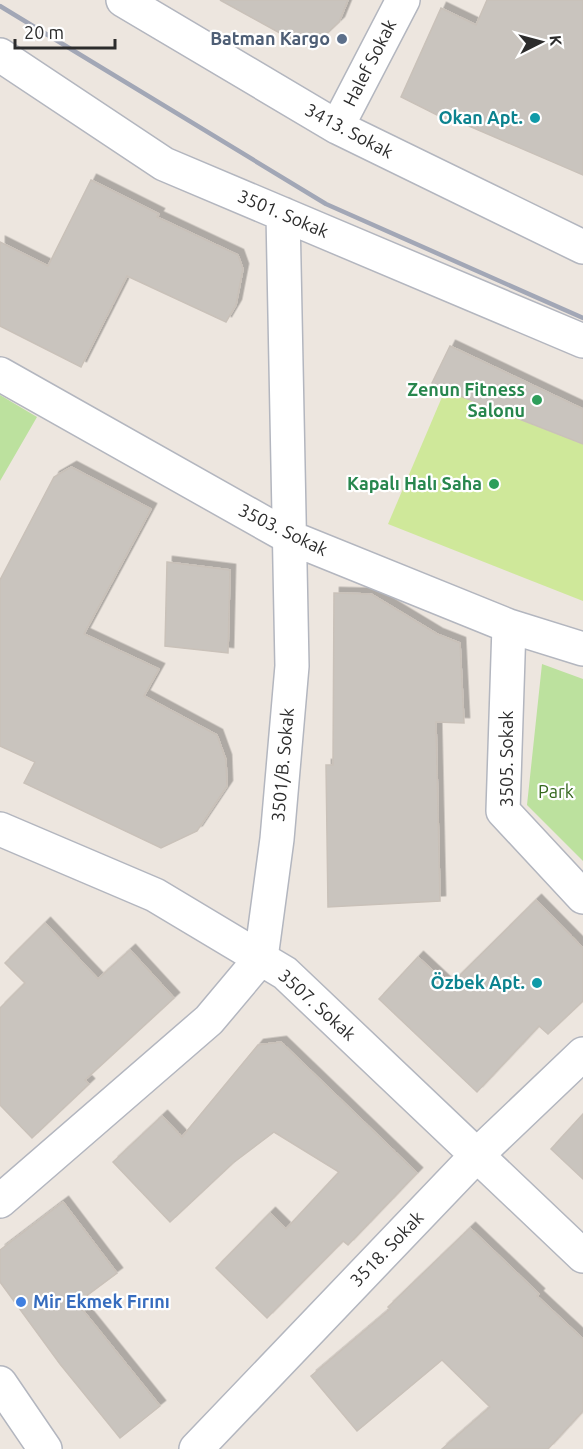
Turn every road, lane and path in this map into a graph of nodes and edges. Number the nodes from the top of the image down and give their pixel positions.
1 (123, 0) edge
2 (403, 0) edge
3 (0, 55) edge
4 (337, 127) junction
5 (283, 214) junction
6 (583, 247) edge
7 (583, 341) edge
8 (0, 374) edge
9 (289, 537) junction
10 (509, 626) junction
11 (583, 649) edge
12 (0, 829) edge
13 (583, 897) edge
14 (261, 958) junction
15 (583, 1054) edge
16 (478, 1154) junction
17 (0, 1201) edge
18 (583, 1256) edge
19 (0, 1383) edge
20 (45, 1449) edge
21 (196, 1449) edge

1 - 4 street, 3413. Sokak
2 - 4 street, Halef Sokak
3 - 5 street, 3501. Sokak
4 - 6 street, 3413. Sokak
5 - 7 street, 3501. Sokak
5 - 9 street, 3501/B. Sokak
8 - 9 street, 3503. Sokak
9 - 10 street, 3503. Sokak
9 - 14 street, 3501/B. Sokak
10 - 11 street, 3503. Sokak
10 - 13 street, 3505. Sokak
12 - 14 street, 3507. Sokak
14 - 16 street, 3507. Sokak
14 - 17 street
15 - 16 street, 3518. Sokak
16 - 18 street, 3507. Sokak
16 - 21 street, 3518. Sokak
19 - 20 street

